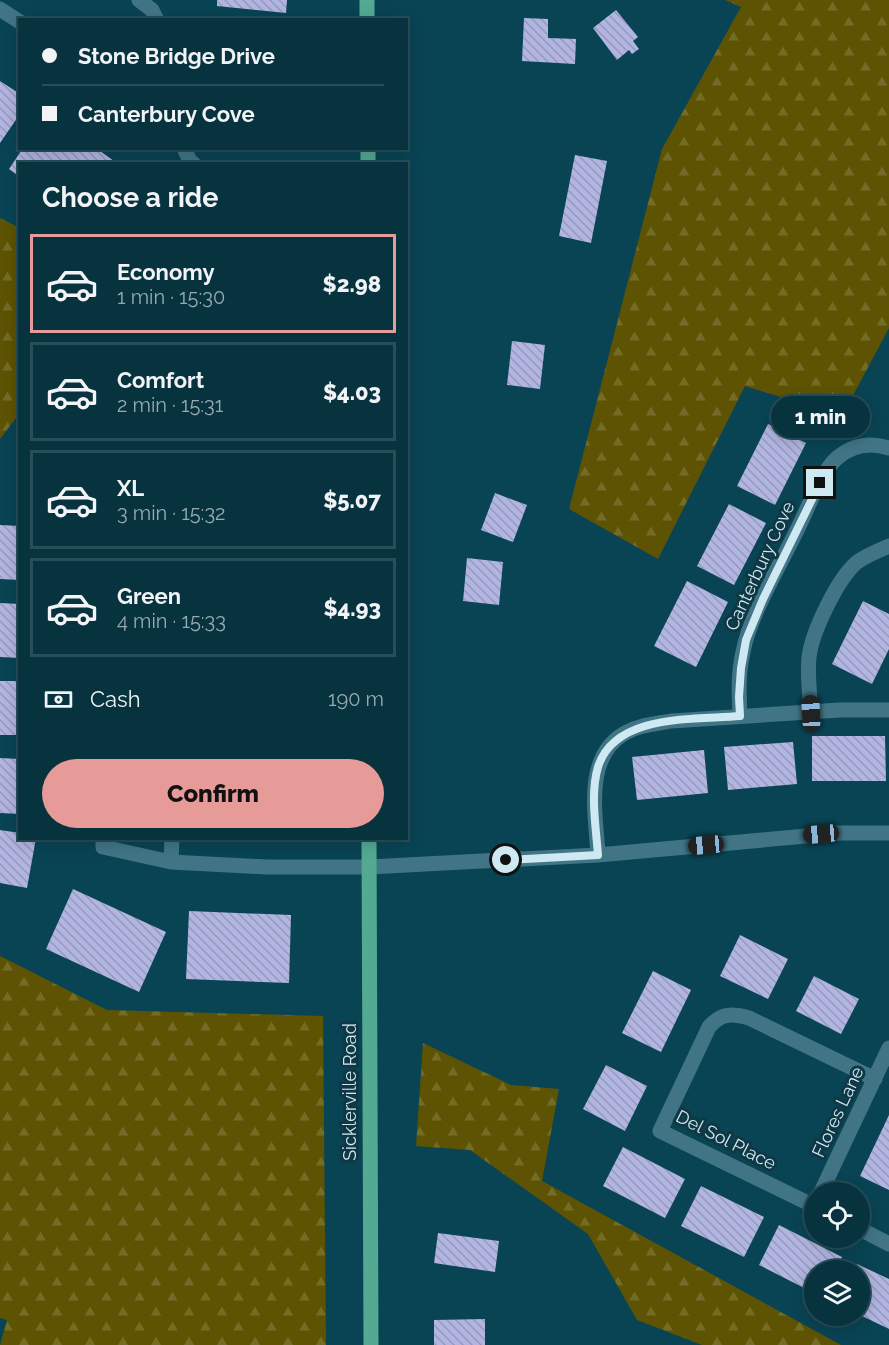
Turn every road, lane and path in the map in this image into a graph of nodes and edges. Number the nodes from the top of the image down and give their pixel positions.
1 (139, 0) edge
2 (367, 0) edge
3 (0, 9) edge
4 (156, 18) edge
5 (367, 18) edge
6 (18, 21) edge
7 (889, 448) edge
8 (889, 546) edge
9 (889, 710) edge
10 (811, 713) junction
11 (740, 716) junction
12 (889, 833) edge
13 (103, 840) edge
14 (172, 840) edge
15 (369, 840) edge
16 (598, 855) junction
17 (171, 862) junction
18 (369, 867) junction
19 (889, 1048) edge
20 (875, 1079) junction
21 (825, 1182) edge
22 (804, 1201) edge
23 (870, 1234) edge
24 (889, 1244) edge
25 (371, 1345) edge

1 - 4 street
2 - 5 main road
3 - 6 street
7 - 11 street, Canterbury Cove
8 - 10 street
9 - 10 street
10 - 11 street
11 - 16 street
12 - 16 street
13 - 17 street
14 - 17 street
15 - 18 main road, Sicklerville Road
16 - 18 street
17 - 18 street
18 - 25 main road, Sicklerville Road
19 - 20 street, Flores Lane
20 - 21 street, Flores Lane
20 - 22 street, Del Sol Place
23 - 24 street

